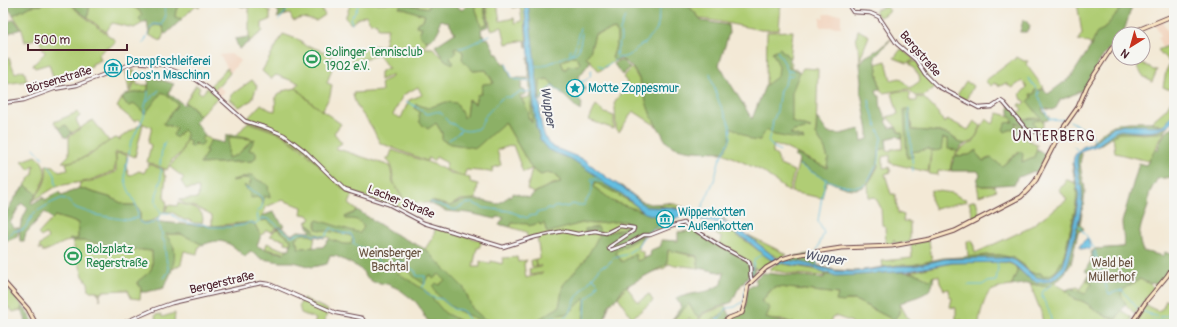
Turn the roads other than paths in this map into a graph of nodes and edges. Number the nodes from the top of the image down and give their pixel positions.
1 (847, 3) edge
2 (1174, 15) edge
3 (1147, 26) edge
4 (1111, 49) edge
5 (165, 65) joint
6 (3, 103) edge
7 (1060, 133) junction
8 (1174, 265) edge
9 (751, 278) junction
10 (3, 281) edge
11 (36, 324) edge
12 (121, 324) edge
13 (366, 324) edge
14 (721, 324) edge
15 (1131, 324) edge

1 - 7 street, Bergstraße
2 - 3 main road
4 - 7 main road
5 - 6 street, Börsenstraße
5 - 9 street, Lacher Straße
7 - 9 main road
8 - 15 main road
9 - 14 main road
10 - 11 main road
12 - 13 street, Bergerstraße

